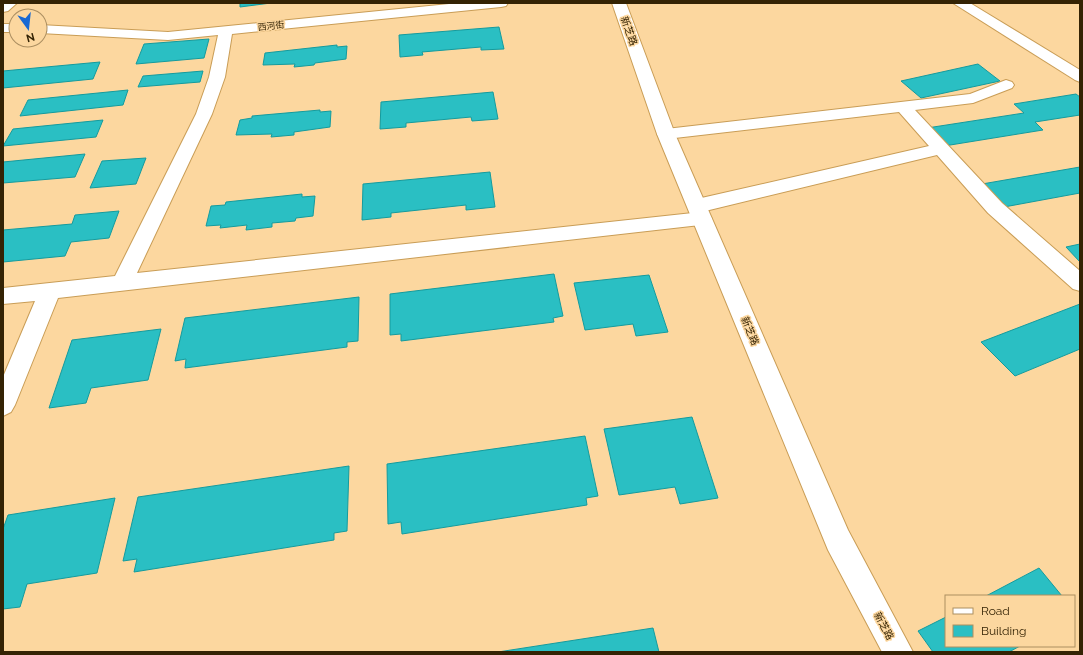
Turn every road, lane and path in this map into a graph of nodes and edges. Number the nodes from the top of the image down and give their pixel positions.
1 (10, 3) edge
2 (501, 3) edge
3 (619, 3) edge
4 (960, 3) edge
5 (3, 8) edge
6 (48, 29) edge
7 (226, 30) junction
8 (1080, 78) edge
9 (1006, 85) dead end
10 (903, 107) junction
11 (666, 134) junction
12 (942, 149) junction
13 (699, 213) junction
14 (122, 283) junction
15 (1080, 283) edge
16 (50, 291) junction
17 (3, 296) edge
18 (3, 405) edge
19 (898, 652) edge

1 - 5 street
2 - 7 street, 西河街
3 - 11 street, 新芝路
4 - 8 street
6 - 7 street, 西河街
7 - 14 street
9 - 10 street
10 - 11 street
10 - 12 street
11 - 13 street, 新芝路
12 - 13 street
12 - 15 street
13 - 14 street
13 - 19 street, 新芝路
14 - 16 street
16 - 17 street
16 - 18 street

